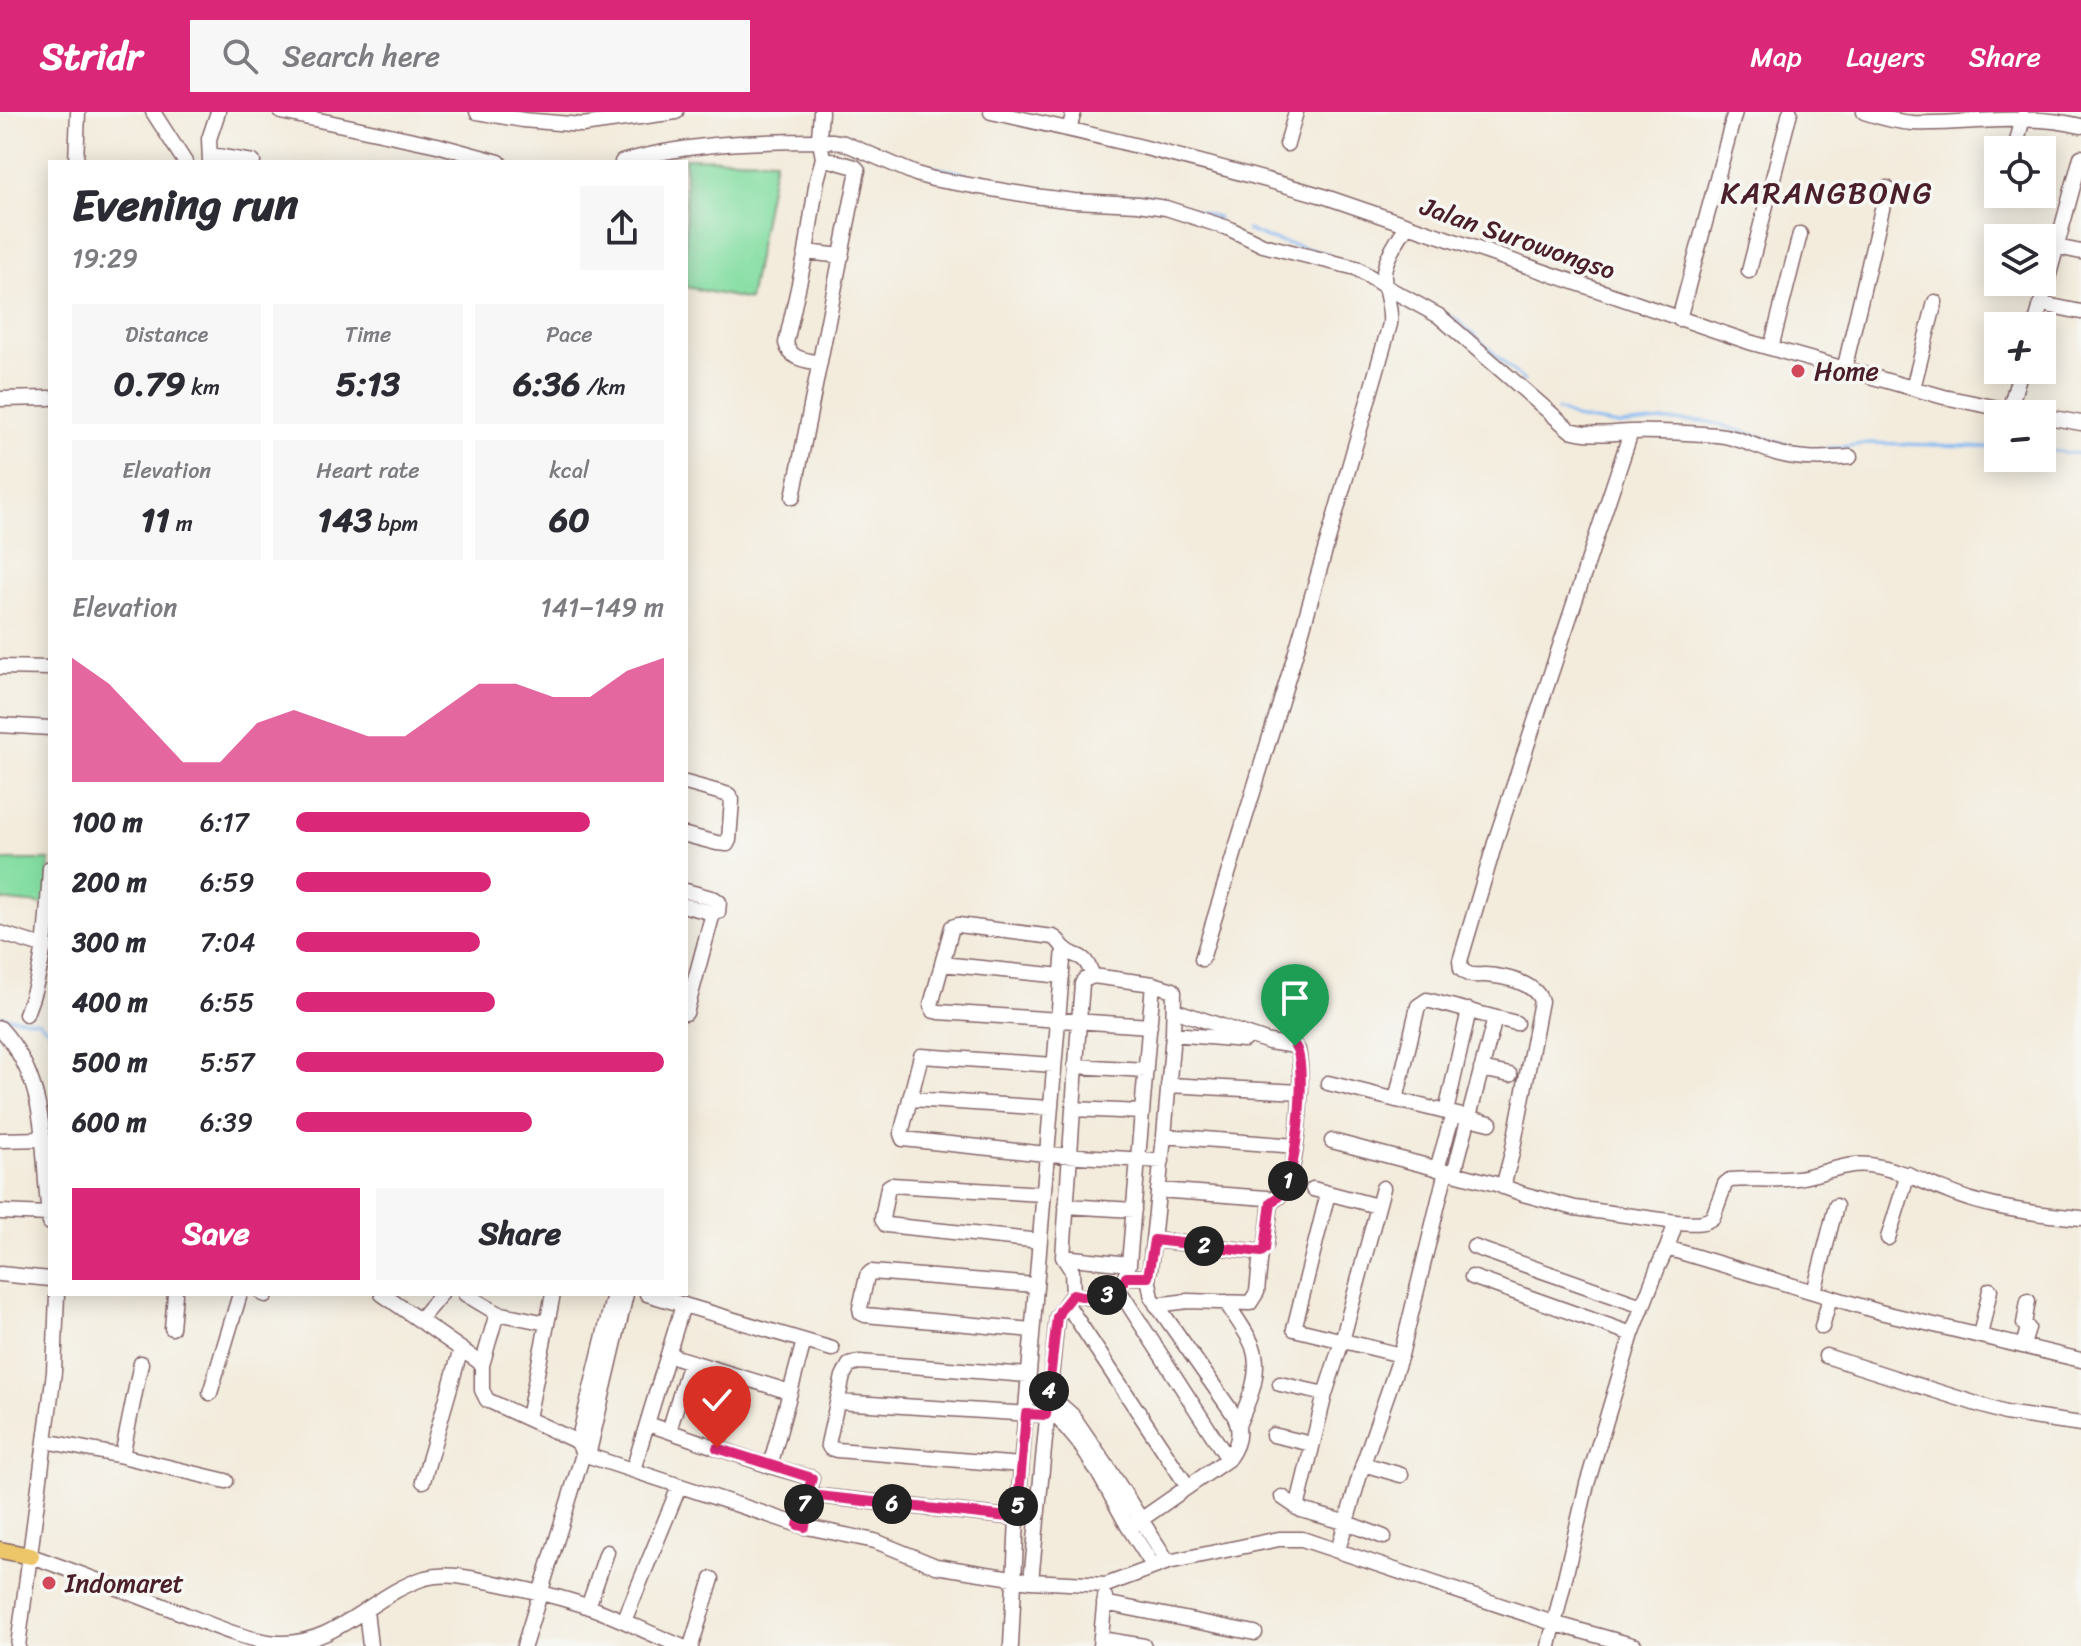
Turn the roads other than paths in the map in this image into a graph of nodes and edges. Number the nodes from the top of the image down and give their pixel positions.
1 (78, 112) edge
2 (153, 112) edge
3 (218, 112) edge
4 (281, 112) edge
5 (477, 112) edge
6 (676, 112) edge
7 (991, 112) edge
8 (1074, 112) edge
9 (1296, 112) edge
10 (1735, 112) edge
11 (1790, 112) edge
12 (1864, 112) edge
13 (2058, 116) edge
14 (2023, 117) junction
15 (584, 118) edge
16 (2081, 126) edge
17 (820, 129) edge
18 (1069, 129) junction
19 (2018, 136) edge
20 (1287, 144) dead end
21 (175, 145) junction
22 (2081, 157) edge
23 (210, 158) edge
24 (823, 158) junction
25 (76, 160) edge
26 (166, 160) dead end
27 (184, 160) edge
28 (232, 160) edge
29 (492, 160) edge
30 (630, 160) edge
31 (1887, 188) dead end
32 (2076, 193) edge
33 (1407, 225) junction
34 (1800, 234) dead end
35 (2057, 247) junction
36 (806, 252) junction
37 (2081, 252) edge
38 (842, 256) junction
39 (1749, 271) dead end
40 (1385, 280) junction
41 (1935, 302) dead end
42 (2042, 304) junction
43 (2039, 312) edge
44 (2081, 312) edge
45 (1679, 319) junction
46 (1771, 348) junction
47 (820, 363) junction
48 (1844, 370) junction
49 (1913, 388) junction
50 (48, 398) edge
51 (0, 399) edge
52 (1984, 406) edge
53 (2056, 419) edge
54 (2081, 423) edge
55 (1631, 436) junction
56 (1850, 457) dead end
57 (793, 497) dead end
58 (0, 667) edge
59 (48, 668) edge
60 (0, 725) edge
61 (48, 728) edge
62 (688, 784) edge
63 (688, 835) edge
64 (688, 892) edge
65 (48, 900) edge
66 (688, 907) edge
67 (713, 913) junction
68 (0, 933) edge
69 (45, 947) junction
70 (1064, 948) junction
71 (1202, 959) dead end
72 (942, 964) junction
73 (693, 965) edge
74 (44, 973) edge
75 (1062, 976) junction
76 (1093, 976) junction
77 (1153, 984) junction
78 (688, 999) edge
79 (1174, 1010) junction
80 (1469, 1010) junction
81 (26, 1014) dead end
82 (1495, 1018) junction
83 (1058, 1021) junction
84 (1079, 1021) junction
85 (1516, 1023) dead end
86 (1150, 1026) junction
87 (0, 1028) edge
88 (1173, 1034) junction
89 (7, 1042) edge
90 (1269, 1042) junction
91 (1054, 1065) junction
92 (1075, 1066) junction
93 (1481, 1069) junction
94 (1146, 1070) junction
95 (1510, 1075) dead end
96 (1328, 1083) dead end
97 (1168, 1085) junction
98 (1301, 1092) junction
99 (911, 1099) junction
100 (1396, 1100) junction
101 (1050, 1108) junction
102 (1073, 1109) junction
103 (1142, 1112) junction
104 (1450, 1113) junction
105 (1468, 1117) junction
106 (1490, 1123) dead end
107 (1164, 1136) junction
108 (44, 1139) junction
109 (0, 1140) edge
110 (1332, 1141) dead end
111 (1296, 1146) junction
112 (1046, 1154) junction
113 (1070, 1154) junction
114 (1138, 1159) junction
115 (1162, 1161) junction
116 (1446, 1171) junction
117 (1908, 1174) junction
118 (1503, 1187) junction
119 (1383, 1188) dead end
120 (1313, 1189) dead end
121 (1158, 1190) junction
122 (1328, 1193) junction
123 (1043, 1194) junction
124 (1271, 1202) junction
125 (48, 1203) edge
126 (1066, 1206) junction
127 (1377, 1206) junction
128 (1836, 1206) dead end
129 (1134, 1210) junction
130 (0, 1212) edge
131 (2081, 1218) edge
132 (48, 1219) edge
133 (1676, 1222) junction
134 (1888, 1238) dead end
135 (1154, 1240) junction
136 (1040, 1241) junction
137 (1474, 1247) dead end
138 (1667, 1248) junction
139 (1261, 1252) junction
140 (1063, 1257) junction
141 (0, 1274) edge
142 (1124, 1277) junction
143 (1148, 1277) junction
144 (1472, 1277) dead end
145 (48, 1279) edge
146 (1035, 1285) junction
147 (1990, 1290) dead end
148 (1814, 1292) junction
149 (57, 1296) edge
150 (175, 1296) edge
151 (239, 1296) edge
152 (385, 1296) edge
153 (439, 1296) edge
154 (468, 1296) edge
155 (553, 1296) edge
156 (614, 1296) edge
157 (625, 1296) edge
158 (654, 1296) edge
159 (1830, 1297) junction
160 (1070, 1299) junction
161 (2028, 1301) dead end
162 (1226, 1302) junction
163 (683, 1305) junction
164 (1156, 1305) junction
165 (1642, 1306) junction
166 (497, 1313) junction
167 (420, 1319) junction
168 (547, 1323) junction
169 (1822, 1327) dead end
170 (172, 1328) dead end
171 (1032, 1330) junction
172 (1632, 1334) junction
173 (1980, 1336) junction
174 (804, 1341) junction
175 (1342, 1341) junction
176 (2023, 1346) junction
177 (461, 1349) junction
178 (832, 1349) dead end
179 (669, 1355) junction
180 (1401, 1355) junction
181 (1826, 1356) dead end
182 (2081, 1360) edge
183 (690, 1362) junction
184 (141, 1363) dead end
185 (482, 1365) junction
186 (1028, 1375) junction
187 (739, 1377) junction
188 (1280, 1384) dead end
189 (790, 1392) junction
190 (210, 1393) dead end
191 (1325, 1394) junction
192 (1026, 1399) junction
193 (838, 1402) junction
194 (1047, 1408) junction
195 (1026, 1414) junction
196 (528, 1418) junction
197 (1239, 1423) junction
198 (648, 1424) junction
199 (2081, 1424) edge
200 (669, 1431) junction
201 (1273, 1435) dead end
202 (45, 1441) junction
203 (1312, 1444) junction
204 (717, 1448) junction
205 (583, 1451) junction
206 (122, 1456) junction
207 (1228, 1459) junction
208 (1363, 1464) junction
209 (1021, 1465) junction
210 (770, 1466) junction
211 (633, 1470) junction
212 (1401, 1475) dead end
213 (226, 1481) dead end
214 (423, 1481) dead end
215 (679, 1487) junction
216 (1188, 1487) junction
217 (1282, 1497) dead end
218 (1297, 1508) junction
219 (1017, 1518) junction
220 (1344, 1522) junction
221 (1136, 1524) junction
222 (801, 1526) junction
223 (1384, 1537) dead end
224 (0, 1550) edge
225 (1338, 1550) junction
226 (607, 1552) dead end
227 (31, 1556) junction
228 (1161, 1565) junction
229 (1014, 1578) junction
230 (712, 1579) dead end
231 (1031, 1581) junction
232 (1106, 1585) junction
233 (540, 1592) junction
234 (1104, 1603) junction
235 (588, 1607) junction
236 (366, 1610) junction
237 (624, 1621) junction
238 (1553, 1623) junction
239 (1255, 1633) dead end
240 (1598, 1641) edge
241 (1101, 1643) edge
242 (1630, 1645) edge
243 (18, 1646) edge
244 (370, 1646) edge
245 (524, 1646) edge
246 (681, 1646) edge
247 (691, 1646) edge
248 (1011, 1646) edge
249 (1144, 1646) edge
250 (1549, 1646) edge

1 - 25 street
2 - 21 street
3 - 23 street
4 - 29 street
5 - 15 street
6 - 15 street
7 - 18 street, Jalan Surowongso
8 - 18 street
9 - 20 street
10 - 45 street
11 - 39 street
12 - 14 street
13 - 14 street
13 - 16 street
14 - 19 street
17 - 24 street
17 - 30 street
17 - 40 street
18 - 33 street, Jalan Surowongso
21 - 26 street
21 - 27 street
22 - 32 street
23 - 28 street
24 - 36 street
24 - 38 street
31 - 48 street
32 - 35 street
33 - 40 street
33 - 45 street, Jalan Surowongso
34 - 46 street
35 - 37 street
35 - 42 street
36 - 38 street
36 - 47 street
38 - 47 street
40 - 55 street
40 - 71 street
41 - 49 street
42 - 43 street
42 - 44 street
45 - 46 street, Jalan Surowongso
46 - 48 street, Jalan Surowongso
47 - 57 street
48 - 49 street, Jalan Surowongso
49 - 52 street, Jalan Surowongso
50 - 51 street
53 - 54 street
55 - 56 street
55 - 118 street
58 - 59 street
60 - 61 street
62 - 63 street
64 - 67 street
65 - 69 street
66 - 67 street
67 - 73 street
68 - 69 street
69 - 74 street
70 - 72 street
70 - 75 street
70 - 76 street
72 - 75 street
72 - 83 street
73 - 78 street
74 - 81 street
75 - 83 street
76 - 77 street
76 - 84 street
77 - 79 street
77 - 86 street
79 - 88 street
79 - 90 street
80 - 82 street
80 - 100 street
80 - 104 street
82 - 85 street
82 - 93 street
83 - 84 street
83 - 91 street
84 - 86 street
84 - 92 street
86 - 94 street
87 - 89 street
88 - 90 street
88 - 97 street
89 - 108 street
90 - 98 street
91 - 99 street
91 - 101 street
92 - 94 street
92 - 102 street
93 - 95 street
93 - 105 street
94 - 103 street
96 - 100 street
97 - 98 street
97 - 107 street
98 - 111 street
99 - 101 street
99 - 112 street
100 - 104 street
101 - 112 street
102 - 103 street
102 - 113 street
103 - 114 street
104 - 105 street
104 - 116 street
105 - 106 street
105 - 116 street
107 - 111 street
107 - 115 street
108 - 109 street
108 - 125 street
110 - 116 street
111 - 124 street
112 - 113 street
112 - 123 street
113 - 114 street
113 - 126 street
114 - 115 street
114 - 129 street
115 - 121 street
116 - 118 street
116 - 180 street
117 - 131 street
117 - 133 street
117 - 134 street
118 - 133 street
119 - 127 street
120 - 122 street
121 - 124 street
121 - 135 street
122 - 127 street
122 - 175 street
123 - 136 street
123 - 136 street
124 - 139 street
126 - 129 street
126 - 140 street
127 - 175 street
128 - 148 street
129 - 142 street
130 - 132 street
133 - 138 street
135 - 139 street
135 - 143 street
136 - 146 street
137 - 165 street
138 - 148 street
138 - 165 street
139 - 162 street
140 - 142 street
140 - 160 street
141 - 145 street
142 - 143 street
142 - 160 street
142 - 207 street
143 - 164 street
144 - 172 street
146 - 171 street
146 - 171 street
147 - 173 street
148 - 159 street
149 - 202 street
150 - 170 street
151 - 190 street
152 - 167 street
153 - 167 street
154 - 166 street
155 - 168 street
156 - 205 street
157 - 205 street
158 - 163 street
159 - 169 street
159 - 173 street
160 - 194 street
160 - 216 street
161 - 176 street
162 - 164 street
162 - 197 street
163 - 174 street
163 - 179 street
164 - 197 street
165 - 172 street
166 - 168 street
166 - 185 street
167 - 177 street
168 - 196 street
171 - 186 street
172 - 238 street
173 - 176 street
174 - 178 street
174 - 189 street
175 - 180 street
175 - 191 street
176 - 182 street
177 - 185 street
177 - 214 street
179 - 183 street
179 - 198 street
180 - 208 street
181 - 199 street
183 - 187 street
183 - 200 street
184 - 206 street
185 - 196 street
186 - 192 street
186 - 193 street
187 - 189 street
187 - 204 street
188 - 191 street
189 - 210 street
191 - 203 street
192 - 194 street
192 - 195 street
193 - 195 street
193 - 209 street
194 - 195 street
194 - 221 street
194 - 231 street
195 - 209 street
196 - 205 street
197 - 207 street
198 - 200 street
198 - 211 street
200 - 204 street
201 - 203 street
202 - 206 street
202 - 227 street
203 - 218 street
204 - 210 street
205 - 211 street
205 - 233 street
206 - 213 street
207 - 216 street
208 - 212 street
208 - 220 street
209 - 219 street
210 - 222 street
211 - 215 street
215 - 222 street
215 - 237 street
216 - 221 street
217 - 218 street
218 - 220 street
219 - 222 street
219 - 229 street
220 - 223 street
220 - 225 street
221 - 228 street
222 - 229 street
224 - 227 main road
225 - 228 street
225 - 238 street
226 - 235 street
227 - 236 street
227 - 243 street
228 - 232 street
229 - 231 street
229 - 248 street
230 - 247 street
231 - 232 street
232 - 234 street
233 - 235 street
233 - 236 street
233 - 245 street
234 - 239 street
234 - 241 street
235 - 237 street
236 - 244 street
237 - 246 street
238 - 240 street
238 - 250 street
240 - 242 street
241 - 249 street

